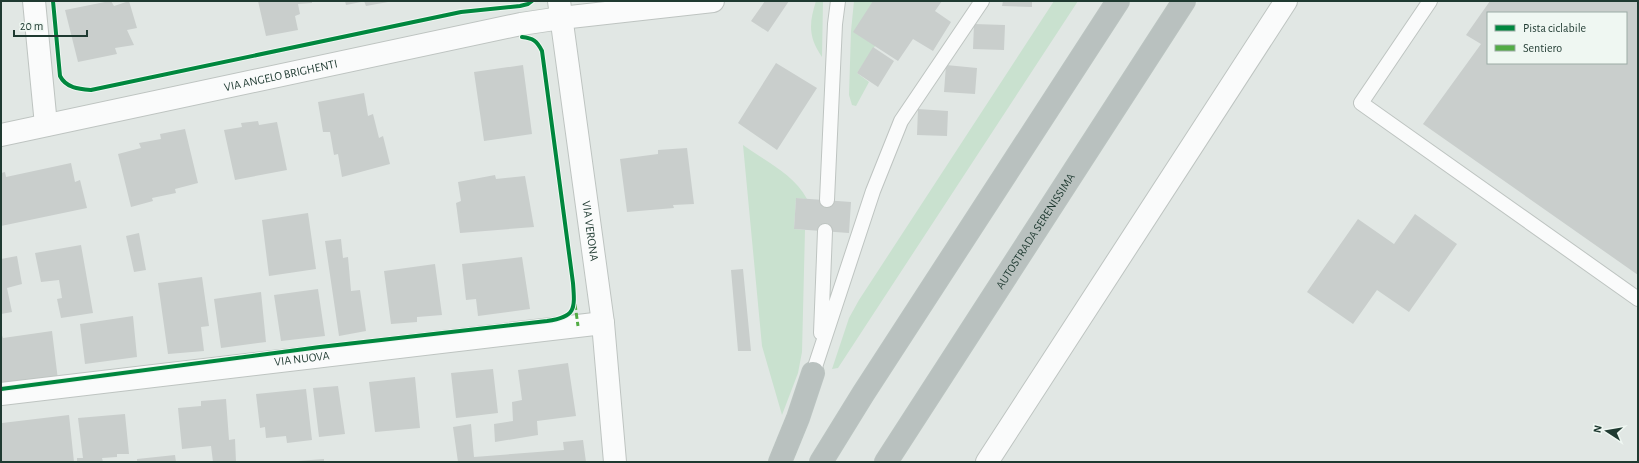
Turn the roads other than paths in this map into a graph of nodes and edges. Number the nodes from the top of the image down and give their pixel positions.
1 (34, 1) edge
2 (713, 1) edge
3 (838, 1) edge
4 (982, 1) edge
5 (1118, 1) edge
6 (1184, 1) edge
7 (1286, 1) edge
8 (1430, 1) edge
9 (560, 9) edge
10 (46, 125) junction
11 (1, 135) edge
12 (827, 200) dead end
13 (825, 231) dead end
14 (1638, 299) edge
15 (603, 323) junction
16 (820, 350) junction
17 (813, 373) joint
18 (1, 394) edge
19 (615, 462) edge
20 (780, 462) edge
21 (821, 462) edge
22 (886, 462) edge
23 (987, 462) edge

1 - 10 street
2 - 9 street, VIA ANGELO BRIGHENTI
3 - 12 lane
4 - 16 lane
5 - 21 highway
6 - 22 highway, AUTOSTRADA SERENISSIMA
7 - 23 street
8 - 14 lane
9 - 10 street, VIA ANGELO BRIGHENTI
9 - 15 street, VIA VERONA
10 - 11 street, VIA ANGELO BRIGHENTI
13 - 16 lane
15 - 18 street, VIA NUOVA
15 - 19 street, VIA VERONA
16 - 17 lane
17 - 20 highway

